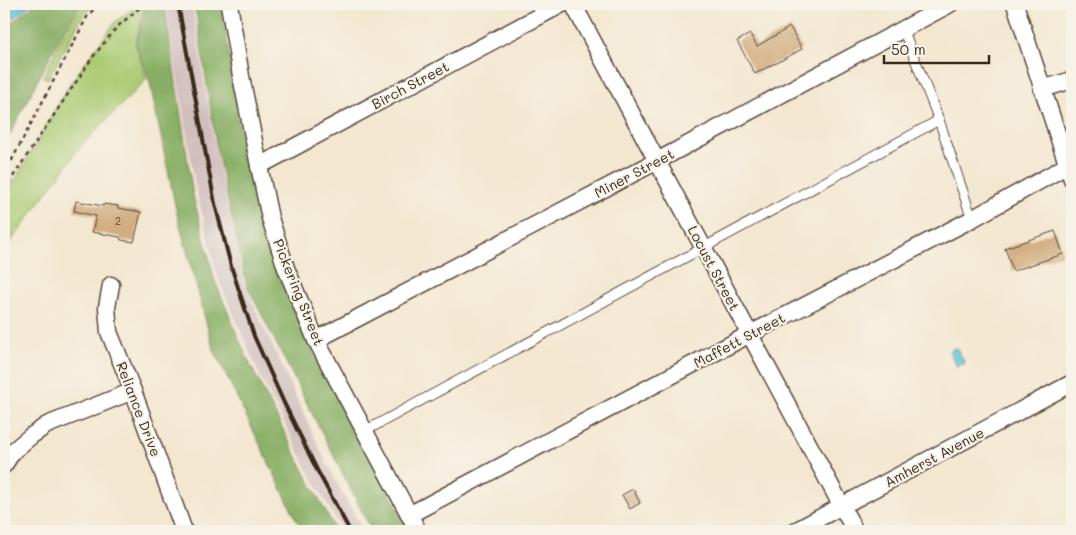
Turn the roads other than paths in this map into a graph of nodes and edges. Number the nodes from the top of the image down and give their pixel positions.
1 (229, 4) edge
2 (562, 4) edge
3 (573, 4) edge
4 (950, 4) edge
5 (1015, 4) edge
6 (903, 28) junction
7 (1072, 80) edge
8 (1042, 89) junction
9 (939, 120) junction
10 (657, 161) junction
11 (259, 166) junction
12 (1070, 172) edge
13 (972, 219) junction
14 (703, 248) junction
15 (111, 285) dead end
16 (750, 334) junction
17 (316, 340) junction
18 (1072, 383) edge
19 (133, 391) junction
20 (365, 432) junction
21 (4, 465) edge
22 (841, 506) junction
23 (410, 515) junction
24 (184, 531) edge
25 (418, 531) edge
26 (795, 531) edge
27 (855, 531) edge

1 - 11 street, Pickering Street
2 - 11 street, Birch Street
3 - 10 street, Locust Street
4 - 6 street, Miner Street
5 - 8 street
6 - 9 lane
6 - 10 street, Miner Street
7 - 8 street
8 - 12 street
9 - 13 lane
9 - 14 lane
10 - 14 street, Locust Street
10 - 17 street, Miner Street
11 - 17 street, Pickering Street
12 - 13 street, Maffett Street
13 - 16 street, Maffett Street
14 - 16 street, Locust Street
14 - 20 lane
15 - 19 street, Reliance Drive
16 - 22 street, Locust Street
16 - 23 street, Maffett Street
17 - 20 street, Pickering Street
18 - 22 street, Amherst Avenue
19 - 21 street
19 - 24 street, Reliance Drive
20 - 23 street, Pickering Street
22 - 26 street, Amherst Avenue
22 - 27 street, Locust Street
23 - 25 street, Pickering Street

